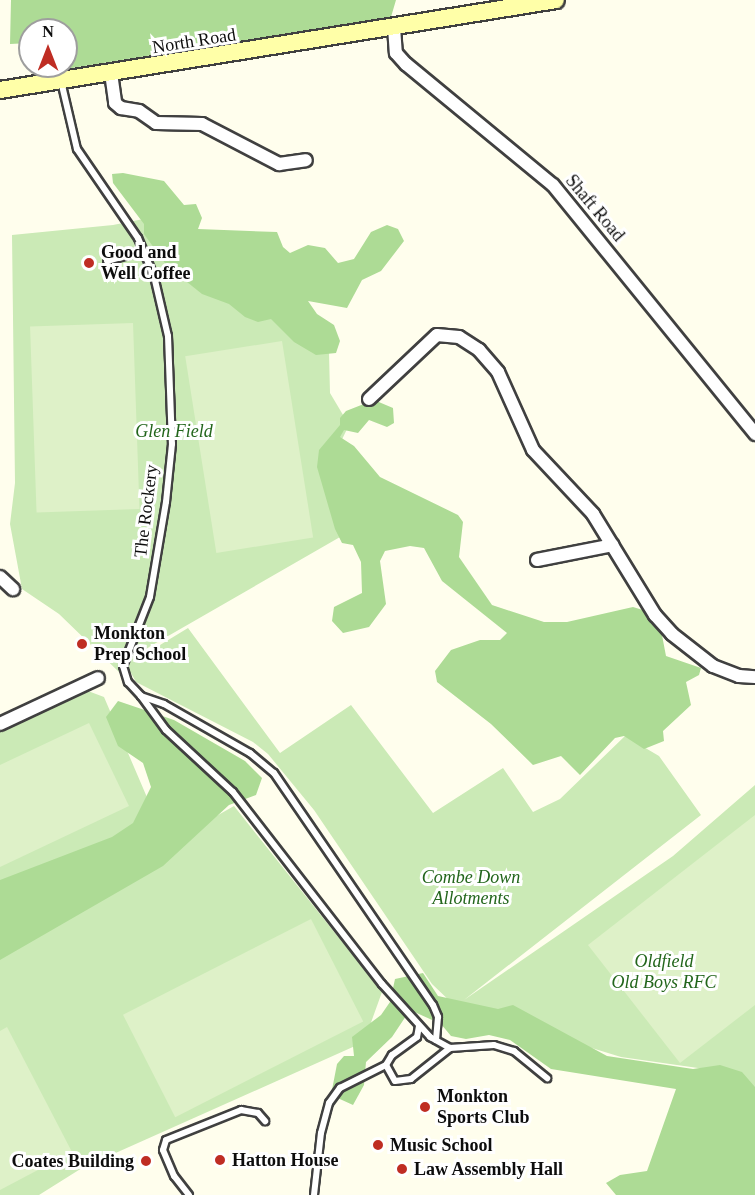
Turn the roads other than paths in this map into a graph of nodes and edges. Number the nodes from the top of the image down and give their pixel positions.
1 (556, 0) edge
2 (394, 27) junction
3 (111, 73) junction
4 (61, 81) junction
5 (0, 90) edge
6 (306, 160) dead end
7 (143, 251) junction
8 (107, 261) dead end
9 (369, 399) dead end
10 (755, 434) edge
11 (613, 545) junction
12 (537, 560) dead end
13 (0, 577) edge
14 (13, 589) dead end
15 (755, 677) edge
16 (98, 678) dead end
17 (141, 696) junction
18 (0, 724) edge
19 (419, 1026) junction
20 (436, 1040) junction
21 (450, 1048) junction
22 (386, 1065) junction
23 (547, 1078) dead end
24 (265, 1121) dead end
25 (189, 1195) edge
26 (314, 1195) edge

1 - 2 street, North Road
2 - 3 street, North Road
2 - 10 street, Shaft Road
3 - 4 street, North Road
3 - 6 street
4 - 5 street, North Road
4 - 7 lane, The Rockery
7 - 8 lane
7 - 17 lane, The Rockery
9 - 11 street
11 - 12 street
11 - 15 street
13 - 14 street
16 - 18 street
17 - 19 lane, The Rockery
17 - 20 lane
19 - 20 lane, The Rockery
19 - 22 lane
20 - 21 lane, The Rockery
21 - 22 lane
21 - 23 lane
22 - 26 lane
24 - 25 lane

